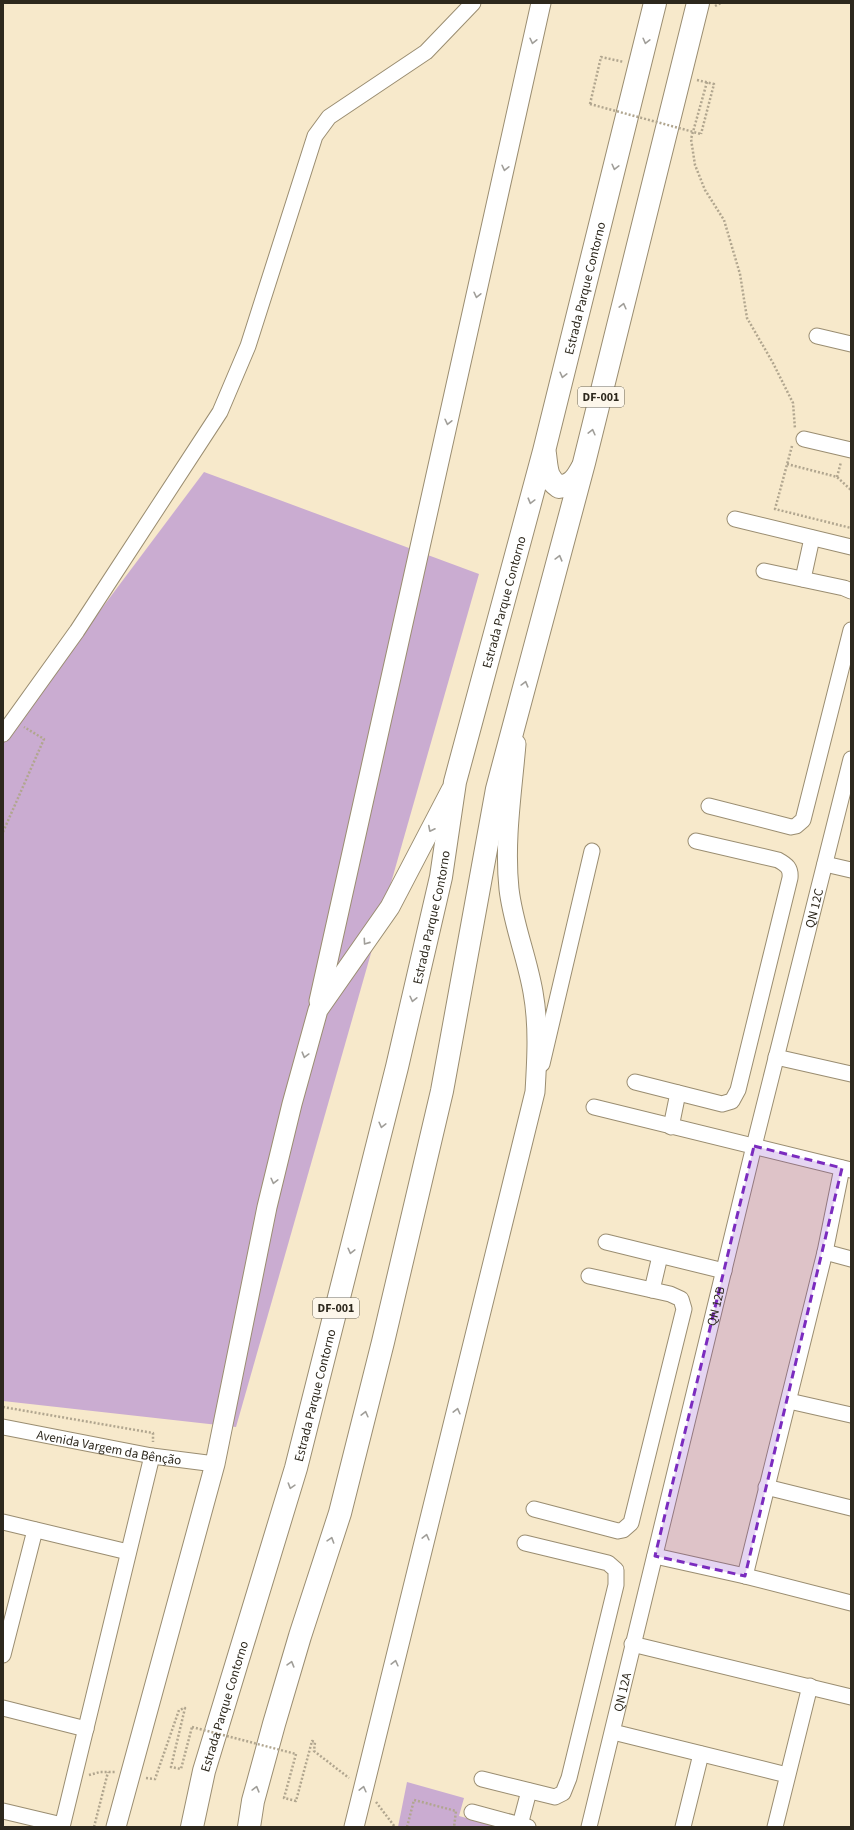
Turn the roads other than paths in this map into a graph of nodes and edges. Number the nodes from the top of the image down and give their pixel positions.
1 (473, 3) edge
2 (542, 3) edge
3 (655, 3) edge
4 (698, 3) edge
5 (817, 336) dead end
6 (851, 344) edge
7 (797, 438) road end
8 (851, 450) edge
9 (544, 451) junction
10 (584, 463) junction
11 (735, 519) dead end
12 (812, 538) junction
13 (851, 547) edge
14 (764, 571) dead end
15 (803, 580) junction
16 (851, 591) edge
17 (851, 630) edge
18 (519, 706) junction
19 (3, 734) edge
20 (851, 759) edge
21 (455, 782) junction
22 (709, 806) dead end
23 (696, 841) dead end
24 (592, 851) dead end
25 (825, 864) junction
26 (851, 870) edge
27 (318, 1010) junction
28 (776, 1057) junction
29 (851, 1074) edge
30 (635, 1082) dead end
31 (535, 1092) junction
32 (678, 1093) junction
33 (594, 1107) dead end
34 (670, 1127) junction
35 (754, 1146) junction
36 (847, 1169) edge
37 (606, 1242) dead end
38 (825, 1252) junction
39 (660, 1256) junction
40 (851, 1259) edge
41 (724, 1271) junction
42 (589, 1276) dead end
43 (652, 1290) junction
44 (788, 1401) junction
45 (851, 1415) edge
46 (3, 1427) edge
47 (152, 1456) junction
48 (215, 1464) junction
49 (766, 1487) junction
50 (851, 1508) edge
51 (534, 1509) dead end
52 (3, 1522) edge
53 (35, 1530) junction
54 (525, 1543) dead end
55 (128, 1552) junction
56 (655, 1556) junction
57 (745, 1576) junction
58 (851, 1603) edge
59 (632, 1644) junction
60 (3, 1655) edge
61 (810, 1686) junction
62 (851, 1697) edge
63 (3, 1708) edge
64 (86, 1729) junction
65 (612, 1732) junction
66 (700, 1754) junction
67 (787, 1775) junction
68 (482, 1779) dead end
69 (529, 1791) junction
70 (3, 1811) edge
71 (472, 1812) dead end
72 (62, 1826) edge
73 (524, 1826) edge
74 (116, 1827) edge
75 (192, 1827) edge
76 (249, 1827) edge
77 (354, 1827) edge
78 (589, 1827) edge
79 (683, 1827) edge
80 (775, 1827) edge

1 - 19 street
2 -> 27 main road
3 -> 9 highway, Estrada Parque Contorno / DF-001
10 -> 4 highway, DF-001
5 - 6 street
7 - 8 street
9 - 10 highway
9 -> 21 highway, Estrada Parque Contorno / DF-001
18 -> 10 highway, DF-001
11 - 12 street
12 - 13 street
12 - 15 street
14 - 15 street
15 - 16 street
17 - 22 street
18 - 31 main road
76 -> 18 highway, DF-001
20 - 25 street, QN 12C
21 -> 27 main road
21 -> 75 highway, Estrada Parque Contorno / DF-001
23 - 32 street
24 - 31 street
25 - 26 street
25 - 28 street, QN 12C
27 -> 48 main road
28 - 29 street
28 - 35 street, QN 12B
30 - 32 street
77 -> 31 main road
32 - 34 street
33 - 34 street
34 - 35 street
35 - 36 street
35 - 41 street, QN 12B
36 - 38 street
37 - 39 street
38 - 40 street
38 - 44 street
39 - 41 street
39 - 43 street
41 - 56 street, QN 12B
42 - 43 street
43 - 51 street
44 - 45 street
44 - 49 street
46 - 47 street, Avenida Vargem da Bênção
47 - 48 street, Avenida Vargem da Bênção
47 - 55 street
48 - 74 main road
49 - 50 street
49 - 57 street
52 - 53 street
53 - 55 street
53 - 60 street
54 - 69 street
55 - 64 street
56 - 57 street
56 - 59 street, QN 12A
57 - 58 street
59 - 61 street
59 - 65 street, QN 12A
61 - 62 street
61 - 67 street
63 - 64 street
64 - 72 street
65 - 66 street
65 - 78 street, QN 12A
66 - 67 street
66 - 79 street
67 - 80 street
68 - 69 street
69 - 73 street
70 - 72 street
71 - 73 street

